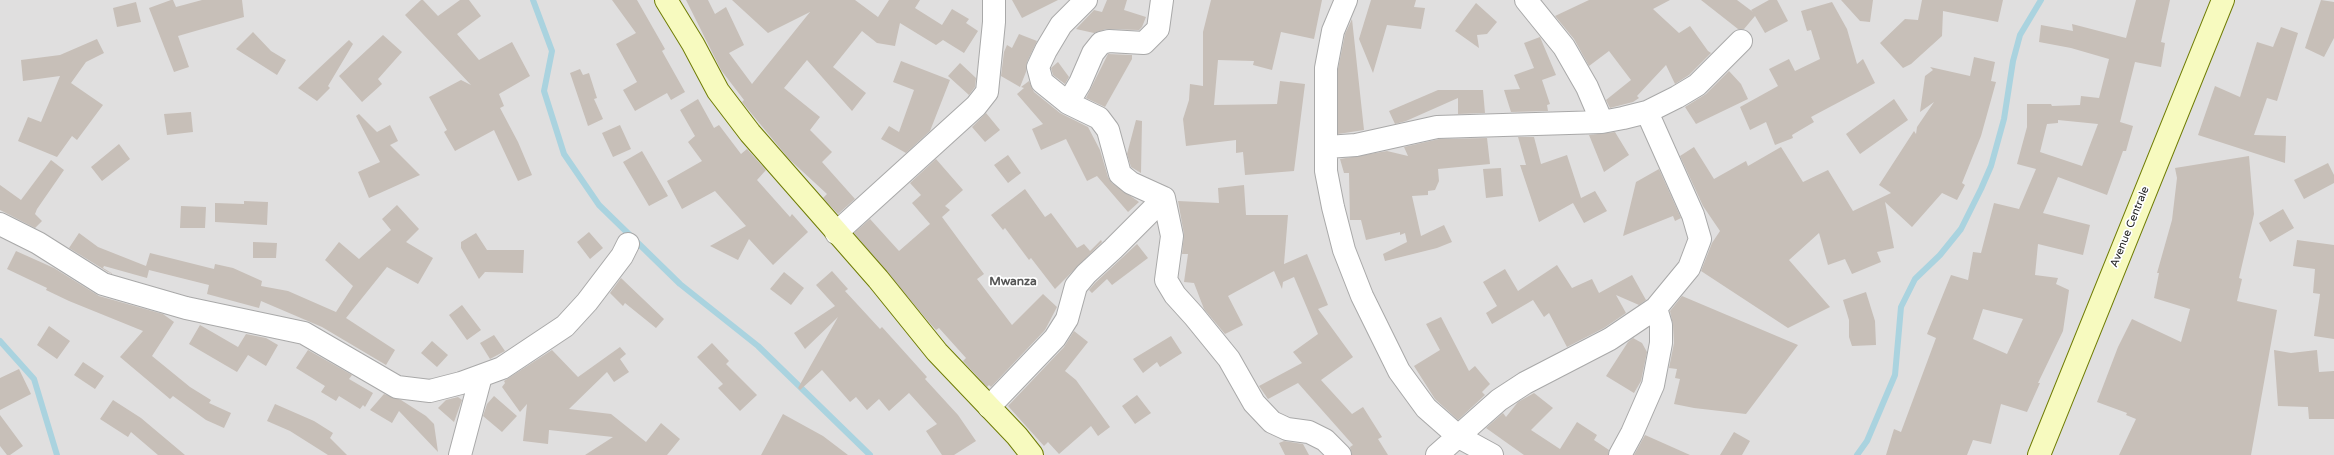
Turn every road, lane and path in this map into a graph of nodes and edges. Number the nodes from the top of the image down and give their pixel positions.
1 (666, 0) edge
2 (994, 0) edge
3 (1086, 0) edge
4 (1162, 0) edge
5 (1346, 0) edge
6 (1526, 0) edge
7 (2223, 0) edge
8 (1740, 41) dead end
9 (1068, 103) junction
10 (1647, 112) junction
11 (1602, 122) junction
12 (1326, 147) junction
13 (1164, 198) junction
14 (0, 224) edge
15 (836, 232) junction
16 (628, 244) dead end
17 (1656, 308) junction
18 (481, 376) junction
19 (989, 407) junction
20 (1459, 437) junction
21 (460, 455) edge
22 (1032, 455) edge
23 (1340, 455) edge
24 (1437, 455) edge
25 (1492, 455) edge
26 (1620, 455) edge
27 (2039, 455) edge

1 - 15 street
2 - 15 street
3 - 9 street
4 - 9 street
5 - 12 street
6 - 11 street
7 - 27 street, Avenue Centrale
8 - 10 street
9 - 13 street
10 - 11 street
10 - 17 street
11 - 12 street
12 - 20 street
13 - 19 street
13 - 23 street
14 - 18 street
15 - 19 street
16 - 18 street
17 - 20 street
17 - 26 street
18 - 21 street
19 - 22 street
20 - 24 street
20 - 25 street

